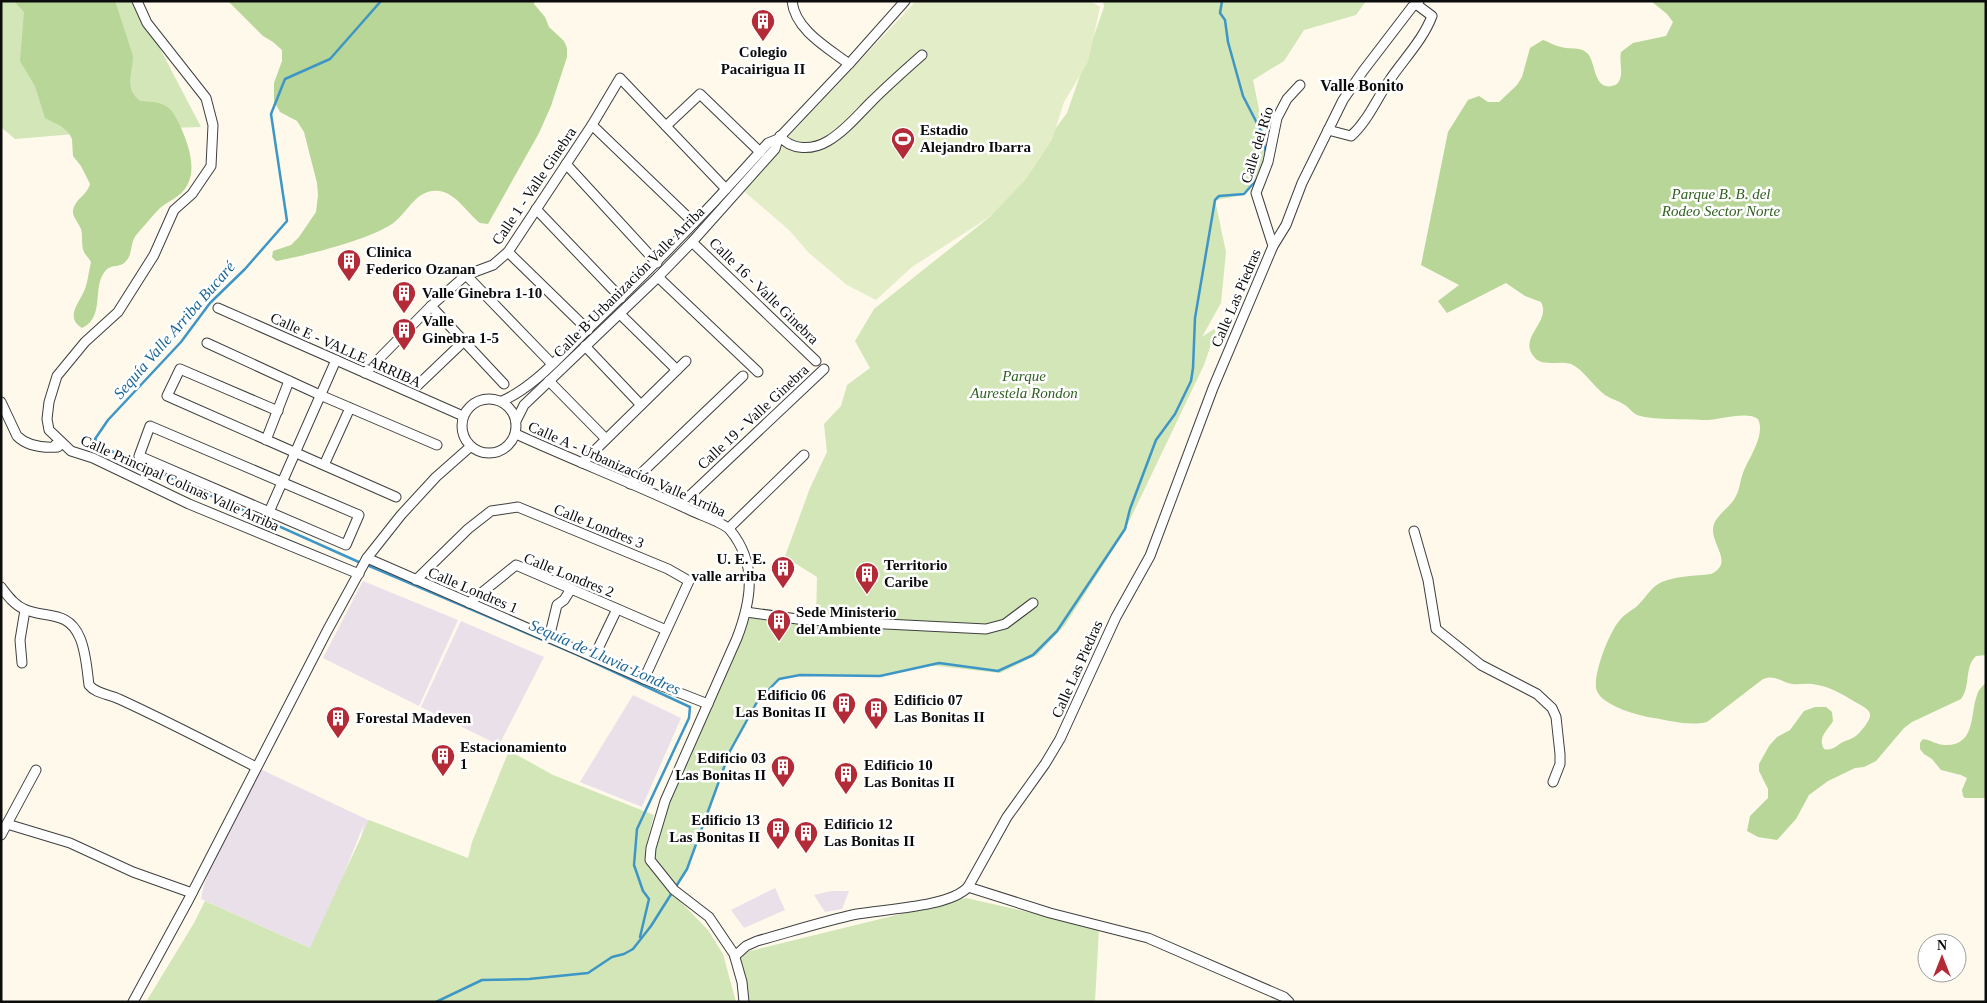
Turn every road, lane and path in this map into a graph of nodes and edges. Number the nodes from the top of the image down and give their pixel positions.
1 (138, 1) edge
2 (792, 1) edge
3 (905, 1) edge
4 (1417, 3) edge
5 (922, 55) dead end
6 (849, 64) junction
7 (1300, 86) dead end
8 (592, 125) junction
9 (666, 126) junction
10 (1328, 130) junction
11 (779, 138) junction
12 (760, 152) junction
13 (566, 164) junction
14 (726, 189) junction
15 (536, 209) junction
16 (694, 223) junction
17 (692, 242) junction
18 (1273, 246) junction
19 (508, 252) junction
20 (657, 263) junction
21 (466, 275) junction
22 (658, 277) junction
23 (621, 298) junction
24 (430, 306) junction
25 (218, 308) dead end
26 (620, 314) junction
27 (588, 330) junction
28 (463, 342) junction
29 (207, 343) dead end
30 (585, 346) junction
31 (336, 360) junction
32 (816, 360) dead end
33 (686, 361) dead end
34 (552, 364) junction
35 (824, 369) dead end
36 (677, 370) junction
37 (758, 372) dead end
38 (365, 373) junction
39 (743, 376) dead end
40 (549, 380) junction
41 (289, 381) junction
42 (504, 384) dead end
43 (418, 385) dead end
44 (320, 395) junction
45 (502, 401) junction
46 (1, 402) edge
47 (641, 405) junction
48 (350, 408) junction
49 (278, 411) junction
50 (463, 416) junction
51 (516, 420) junction
52 (516, 434) junction
53 (606, 439) junction
54 (266, 440) junction
55 (55, 445) dead end
56 (436, 445) dead end
57 (470, 447) junction
58 (295, 452) junction
59 (804, 455) dead end
60 (582, 463) junction
61 (324, 465) junction
62 (282, 482) junction
63 (630, 484) junction
64 (396, 497) dead end
65 (680, 505) junction
66 (269, 512) junction
67 (729, 528) junction
68 (1414, 531) dead end
69 (367, 558) junction
70 (359, 574) junction
71 (416, 580) junction
72 (1, 587) edge
73 (571, 589) junction
74 (469, 603) junction
75 (1033, 603) dead end
76 (617, 609) junction
77 (25, 610) junction
78 (746, 612) junction
79 (666, 630) junction
80 (549, 638) junction
81 (594, 658) junction
82 (22, 663) dead end
83 (644, 679) junction
84 (708, 704) junction
85 (256, 767) junction
86 (36, 770) dead end
87 (1553, 782) dead end
88 (7, 824) junction
89 (1, 835) edge
90 (968, 887) junction
91 (192, 893) junction
92 (735, 956) junction
93 (132, 1002) edge
94 (744, 1002) edge
95 (1289, 1002) edge

1 - 70 street, Calle Principal Colinas Valle Arriba
2 - 6 street
3 - 6 street, Calle B Urbanización Valle Arriba
4 - 10 street, Calle Las Piedras
4 - 10 street
5 - 11 street
6 - 11 street, Calle B Urbanización Valle Arriba
7 - 18 street, Calle del Río
8 - 9 street, Calle 1 - Valle Ginebra
8 - 13 street, Calle 1 - Valle Ginebra
8 - 16 street
9 - 12 street
9 - 14 street
10 - 18 street, Calle Las Piedras
11 - 12 street, Calle B Urbanización Valle Arriba
11 - 17 street, Calle B Urbanización Valle Arriba
12 - 14 street, Calle B Urbanización Valle Arriba
13 - 15 street, Calle 1 - Valle Ginebra
13 - 20 street
14 - 16 street, Calle B Urbanización Valle Arriba
15 - 19 street, Calle 1 - Valle Ginebra
15 - 23 street
16 - 20 street, Calle B Urbanización Valle Arriba
17 - 22 street, Calle B Urbanización Valle Arriba
17 - 32 street, Calle 16 - Valle Ginebra
18 - 90 street, Calle Las Piedras
19 - 21 street, Calle 1 - Valle Ginebra
19 - 27 street
20 - 23 street, Calle B Urbanización Valle Arriba
21 - 24 street, Calle 1 - Valle Ginebra
21 - 34 street
22 - 26 street, Calle B Urbanización Valle Arriba
22 - 37 street
23 - 27 street, Calle B Urbanización Valle Arriba
24 - 28 street
24 - 38 street, Calle 1 - Valle Ginebra
25 - 31 street, Calle E - VALLE ARRIBA
26 - 30 street, Calle B Urbanización Valle Arriba
26 - 36 street
27 - 34 street, Calle B Urbanización Valle Arriba
28 - 42 street
28 - 43 street
29 - 41 street
30 - 40 street, Calle B Urbanización Valle Arriba
30 - 47 street
31 - 38 street, Calle E - VALLE ARRIBA
31 - 44 street
33 - 36 street
34 - 45 street, Calle B Urbanización Valle Arriba
35 - 65 street, Calle 19 - Valle Ginebra
36 - 47 street
38 - 50 street, Calle E - VALLE ARRIBA
39 - 63 street
40 - 51 street, Calle B Urbanización Valle Arriba
40 - 53 street
41 - 44 street
41 - 49 street
44 - 48 street
44 - 58 street
45 - 50 street
45 - 51 street
46 - 55 street
47 - 53 street
48 - 56 street
48 - 61 street
49 - 54 street
49 - 54 street
50 - 57 street
51 - 52 street
52 - 57 street
52 - 60 street, Calle A - Urbanización Valle Arriba
53 - 60 street
54 - 58 street
57 - 69 street
58 - 61 street
58 - 62 street
59 - 67 street
60 - 63 street, Calle A - Urbanización Valle Arriba
61 - 64 street
62 - 66 street
62 - 66 street
62 - 66 street
63 - 65 street, Calle A - Urbanización Valle Arriba
65 - 67 street, Calle A - Urbanización Valle Arriba
67 - 78 street, Calle A - Urbanización Valle Arriba
68 - 87 street
69 - 70 street
69 - 71 street, Calle Londres 1
70 - 85 street
71 - 74 street, Calle Londres 1
71 - 79 street, Calle Londres 3
72 - 77 street
73 - 74 street, Calle Londres 2
73 - 76 street, Calle Londres 2
73 - 80 street
74 - 80 street, Calle Londres 1
75 - 78 street
76 - 79 street, Calle Londres 2
76 - 81 street
77 - 82 street
77 - 85 street
78 - 84 street, Calle A - Urbanización Valle Arriba
79 - 83 street, Calle Londres 3
80 - 81 street, Calle Londres 1
81 - 83 street, Calle Londres 1
83 - 84 street, Calle Londres 1
84 - 92 street, Calle A - Urbanización Valle Arriba
85 - 91 street
86 - 88 street
88 - 89 street
88 - 91 street
90 - 92 street
90 - 95 street
91 - 93 street
92 - 94 street

